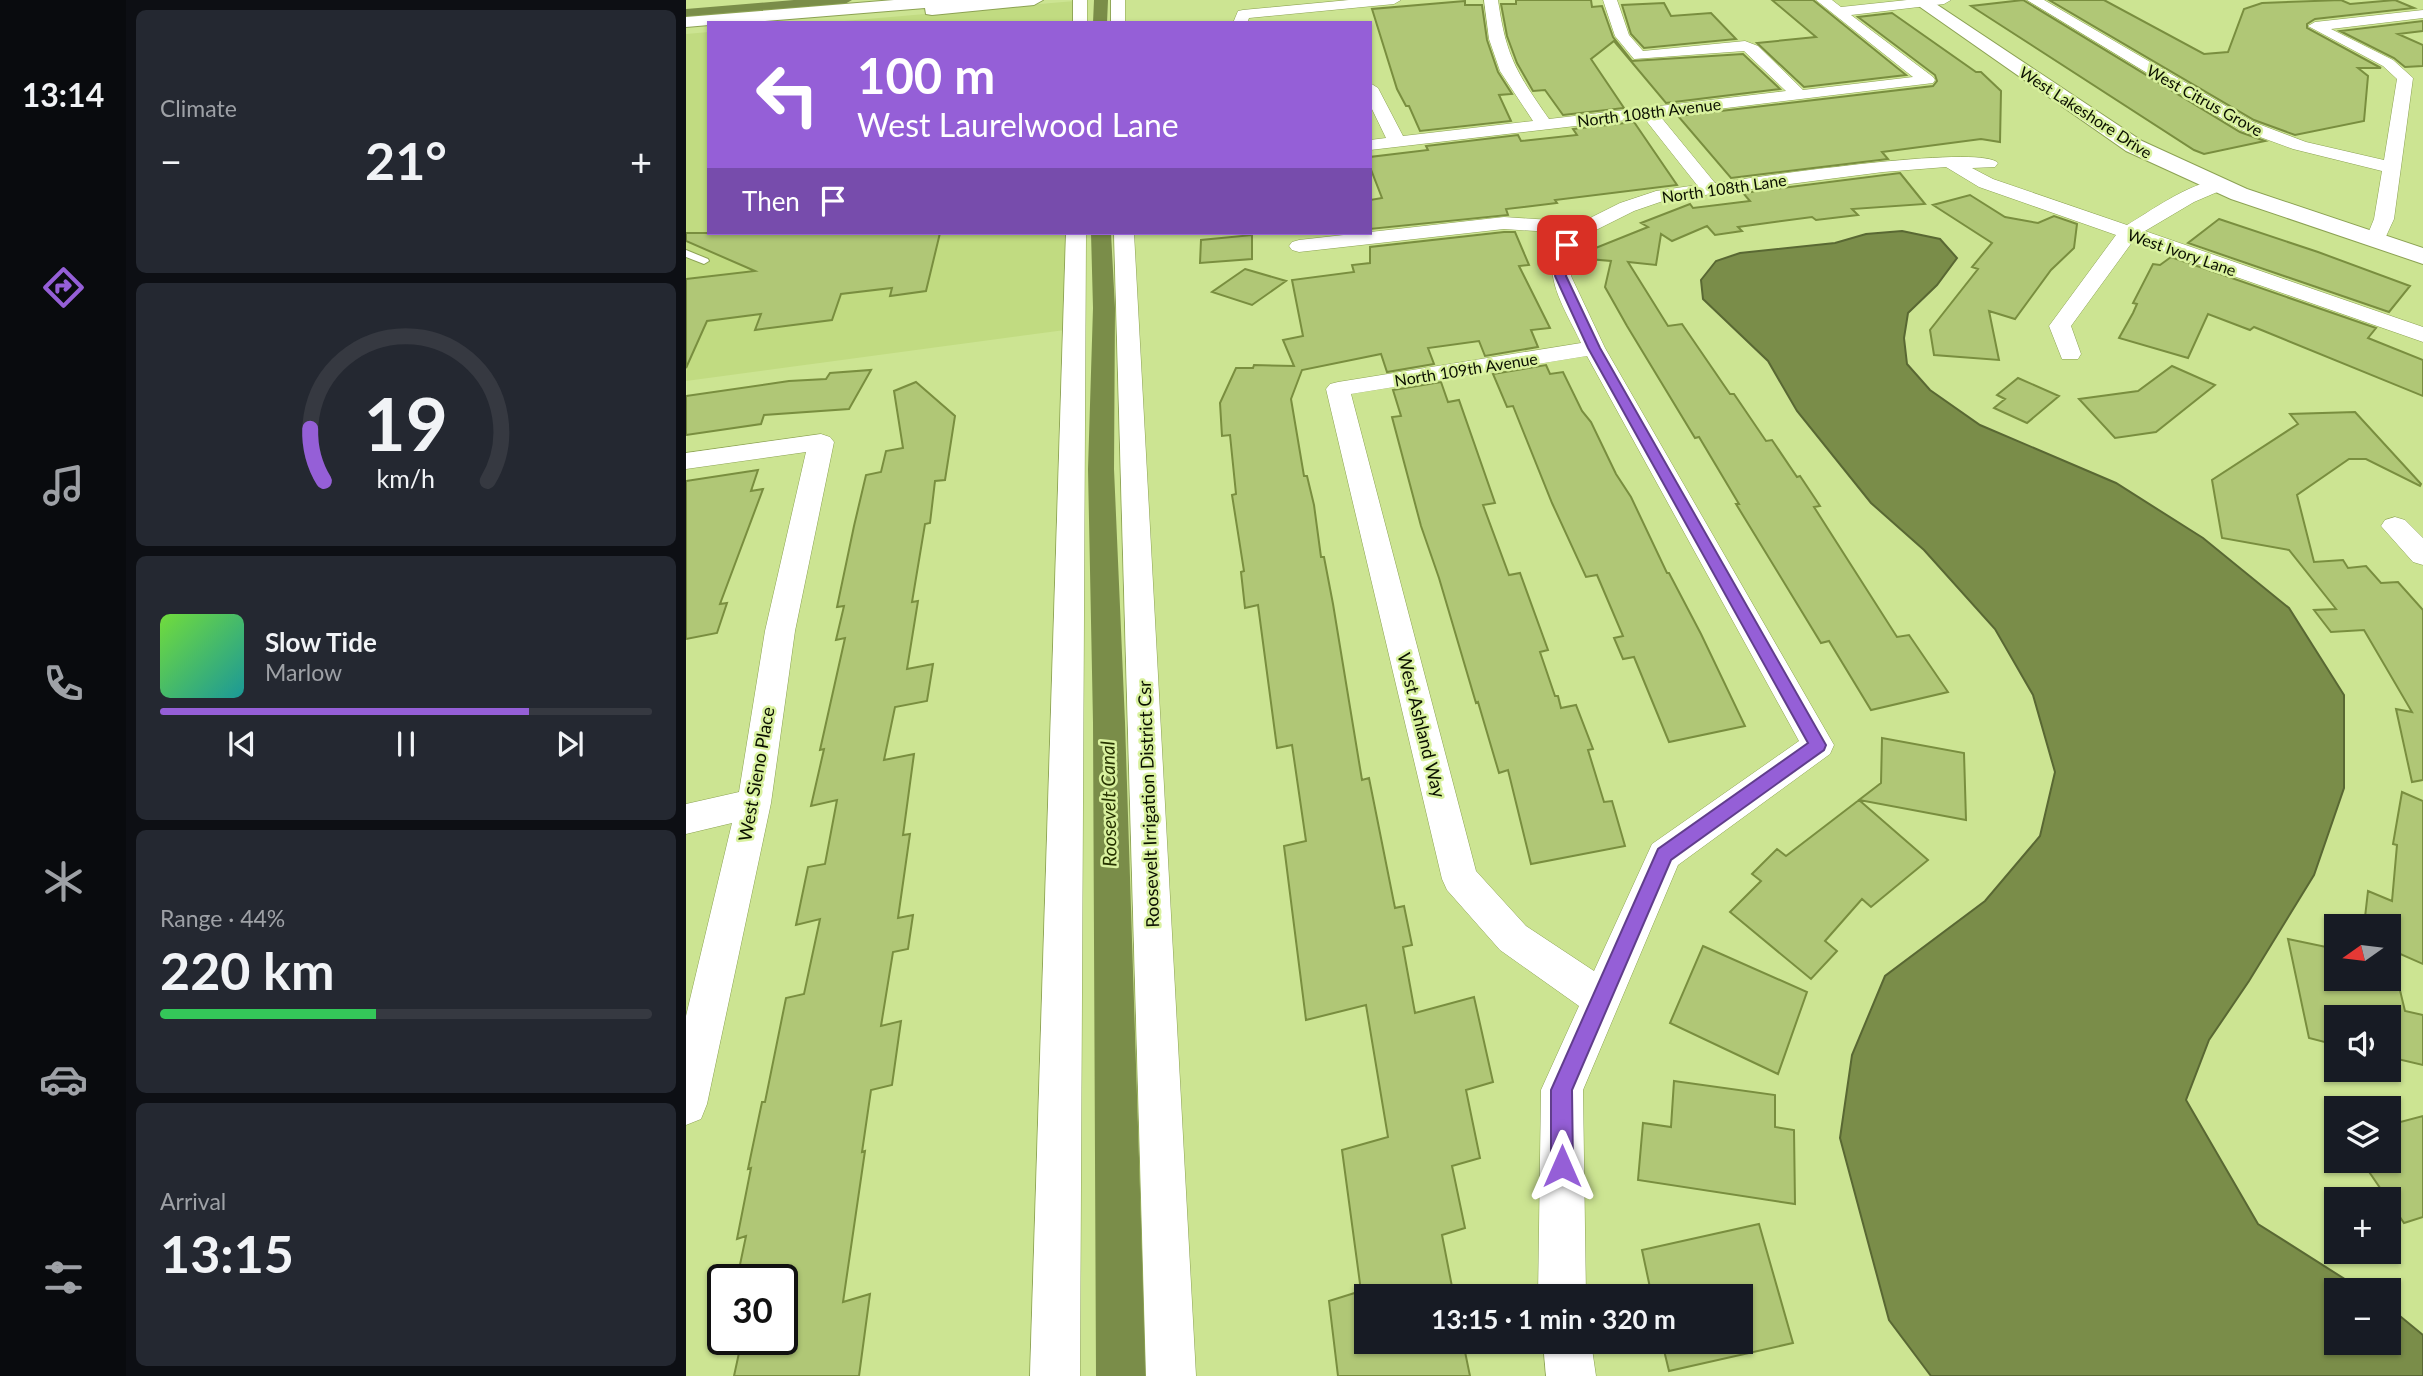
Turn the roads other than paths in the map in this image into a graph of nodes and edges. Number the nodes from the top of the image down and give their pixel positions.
1 (957, 0) edge
2 (1034, 0) edge
3 (1080, 0) edge
4 (1118, 0) edge
5 (1394, 0) edge
6 (1491, 0) edge
7 (1610, 0) edge
8 (1823, 0) edge
9 (2034, 0) edge
10 (1929, 1) edge
11 (1370, 2) junction
12 (1838, 12) junction
13 (2423, 14) edge
14 (1242, 18) edge
15 (798, 21) edge
16 (1080, 21) edge
17 (1118, 21) edge
18 (1366, 21) edge
19 (686, 22) edge
20 (707, 28) edge
21 (686, 30) edge
22 (1372, 92) edge
23 (1799, 95) junction
24 (1648, 113) junction
25 (1544, 125) junction
26 (1397, 142) junction
27 (1372, 145) edge
28 (1944, 162) junction
29 (1989, 163) dead end
30 (2390, 167) junction
31 (2216, 186) junction
32 (1709, 188) junction
33 (1585, 228) junction
34 (2128, 233) junction
35 (1076, 235) edge
36 (1124, 235) edge
37 (2375, 241) junction
38 (1299, 246) dead end
39 (686, 253) edge
40 (2423, 256) edge
41 (704, 261) dead end
42 (2423, 335) edge
43 (1594, 348) junction
44 (2070, 354) dead end
45 (1338, 389) joint
46 (686, 461) edge
47 (2395, 526) dead end
48 (2423, 555) edge
49 (754, 803) junction
50 (686, 819) edge
51 (1602, 999) junction
52 (686, 1104) edge
53 (1562, 1284) edge
54 (1569, 1354) edge
55 (1055, 1376) edge
56 (1171, 1376) edge
57 (1572, 1376) edge

1 - 19 street
2 - 15 street
3 - 16 street
4 - 17 street
5 - 11 street
6 - 25 street
7 - 23 street
8 - 12 street
9 - 30 street, West Citrus Grove
10 - 12 street
10 - 31 street, West Lakeshore Drive
11 - 14 street
11 - 18 street
12 - 23 street, North 108th Avenue
13 - 30 street
20 - 21 street
22 - 26 street
23 - 24 street, North 108th Avenue
24 - 25 street, North 108th Avenue
24 - 32 street
25 - 26 street, North 108th Avenue
26 - 27 street, North 108th Avenue
28 - 29 street, North 108th Lane
28 - 32 street, North 108th Lane
28 - 34 street, West Ivory Lane
30 - 37 street
31 - 34 street
31 - 37 street, West Lakeshore Drive
32 - 33 street, North 108th Lane
33 - 38 street
33 - 43 street
34 - 42 street, West Ivory Lane
34 - 44 street
35 - 55 street
36 - 56 street, Roosevelt Irrigation District Csr
37 - 40 street, West Lakeshore Drive
39 - 41 lane
43 - 45 street, North 109th Avenue
43 - 51 street
45 - 51 street, West Ashland Way
46 - 49 street, West Sieno Place
47 - 48 street
49 - 50 street
49 - 52 street, West Sieno Place
51 - 53 street
54 - 57 street

